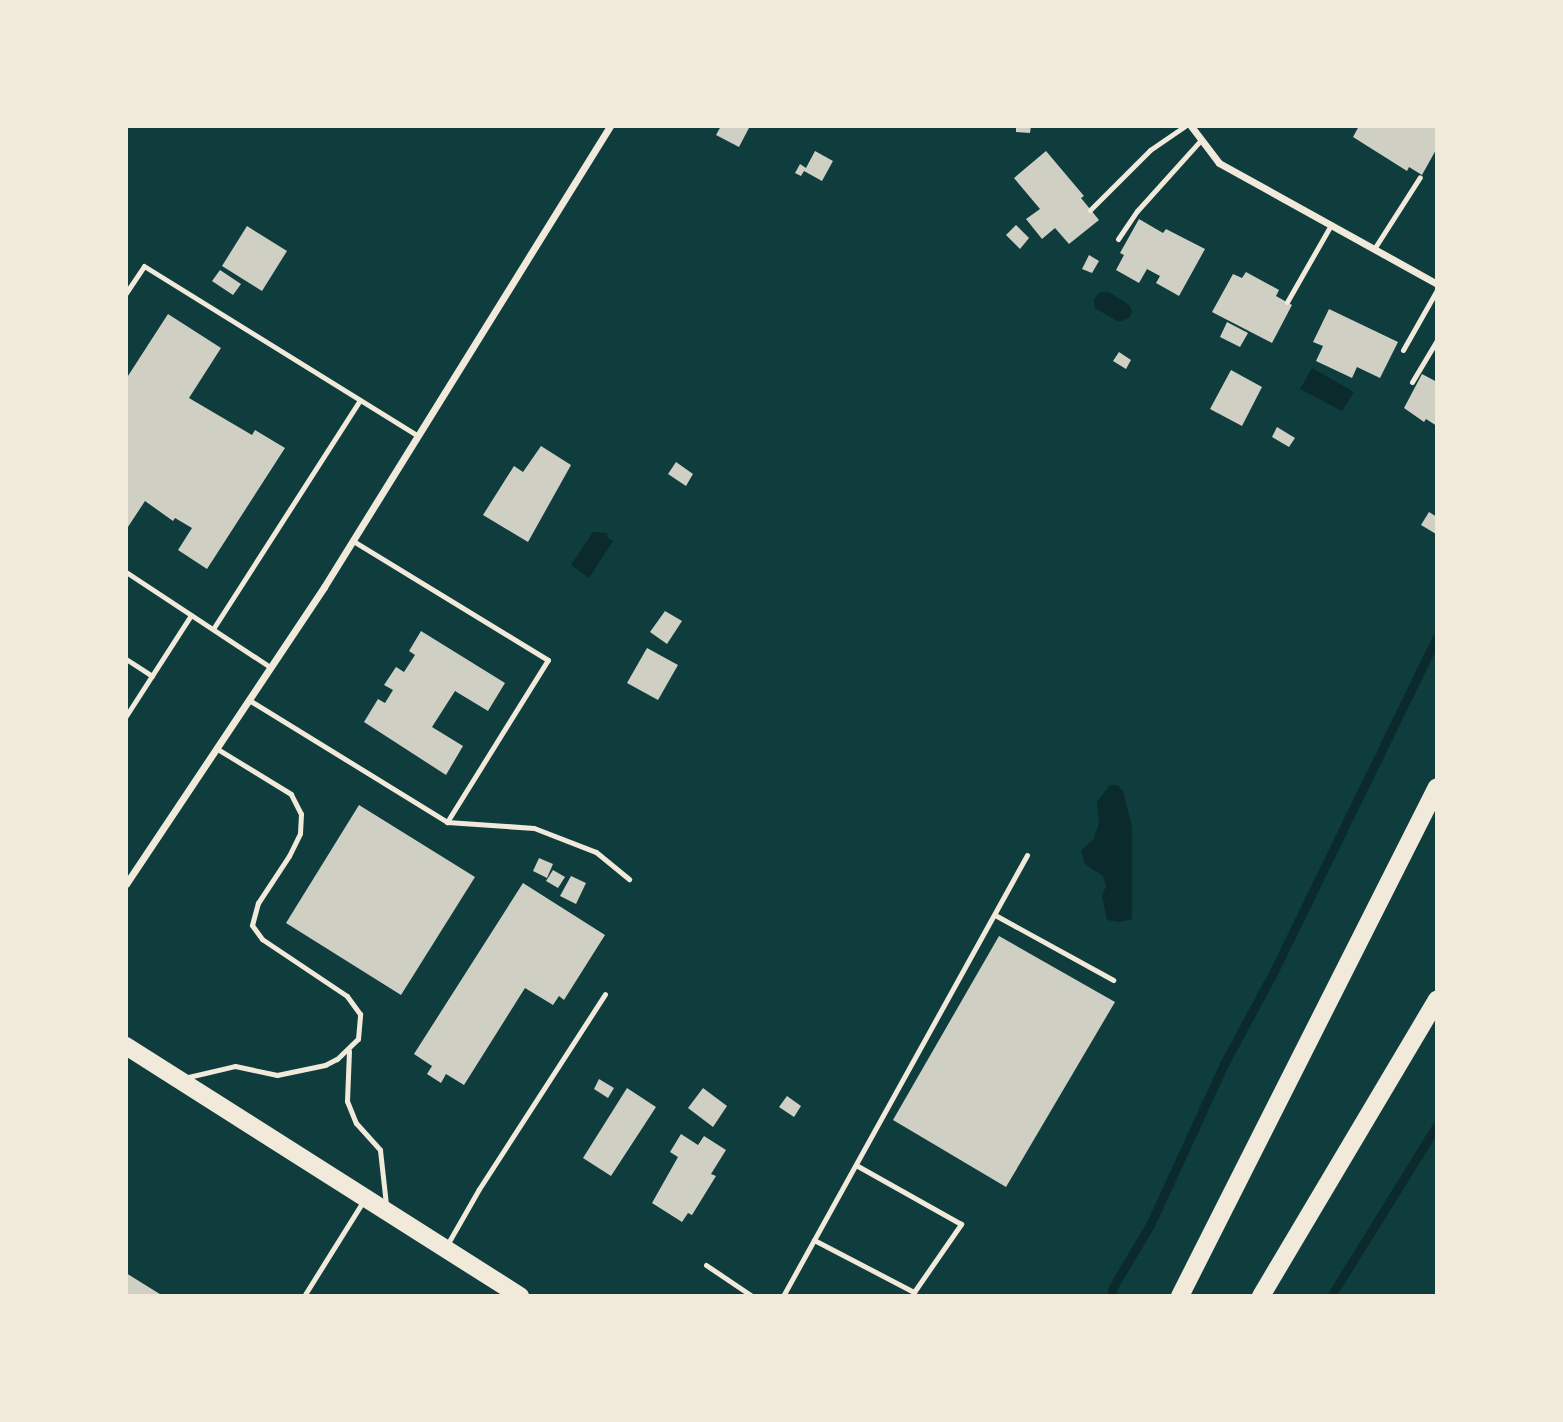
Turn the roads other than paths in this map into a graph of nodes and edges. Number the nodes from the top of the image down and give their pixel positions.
1 (610, 126) edge
2 (1185, 126) edge
3 (1191, 126) edge
4 (1200, 141) junction
5 (1420, 177) dead end
6 (1090, 210) dead end
7 (1331, 225) junction
8 (1118, 239) dead end
9 (1374, 249) junction
10 (1437, 284) edge
11 (1437, 290) edge
12 (126, 293) edge
13 (1287, 302) dead end
14 (1437, 340) edge
15 (1403, 351) dead end
16 (1412, 382) dead end
17 (360, 400) junction
18 (418, 436) junction
19 (353, 541) junction
20 (126, 572) edge
21 (191, 615) junction
22 (213, 629) junction
23 (126, 659) edge
24 (271, 667) junction
25 (152, 676) junction
26 (248, 701) junction
27 (126, 716) edge
28 (216, 748) junction
29 (1437, 787) edge
30 (447, 822) junction
31 (1027, 855) dead end
32 (629, 879) dead end
33 (126, 884) edge
34 (995, 915) junction
35 (1113, 980) dead end
36 (606, 994) dead end
37 (1437, 999) edge
38 (128, 1051) edge
39 (349, 1051) junction
40 (179, 1079) junction
41 (856, 1165) junction
42 (366, 1198) junction
43 (387, 1212) junction
44 (814, 1240) junction
45 (445, 1248) junction
46 (706, 1265) dead end
47 (913, 1294) edge
48 (304, 1296) edge
49 (520, 1296) edge
50 (752, 1296) edge
51 (783, 1296) edge
52 (1180, 1296) edge
53 (1261, 1296) edge

1 - 18 street
2 - 6 lane
3 - 4 street
4 - 7 street
4 - 8 lane
5 - 9 lane
7 - 9 street
7 - 13 lane
9 - 10 street
11 - 15 lane
12 - 17 lane
14 - 16 lane
17 - 18 lane
17 - 22 lane
18 - 19 street
19 - 24 street
19 - 30 lane
20 - 21 lane
21 - 22 lane
21 - 25 lane
22 - 24 lane
23 - 25 lane
24 - 26 street
25 - 27 lane
26 - 28 street
26 - 30 lane
28 - 33 street
28 - 39 lane
29 - 52 main road
30 - 32 lane
31 - 34 lane
34 - 35 lane
34 - 41 lane
36 - 45 lane
37 - 53 main road
38 - 40 main road
39 - 40 lane
39 - 43 lane
40 - 42 main road
41 - 44 lane
41 - 47 lane
42 - 43 main road
42 - 48 lane
43 - 45 main road
44 - 47 lane
44 - 51 lane
45 - 49 main road
46 - 50 lane

